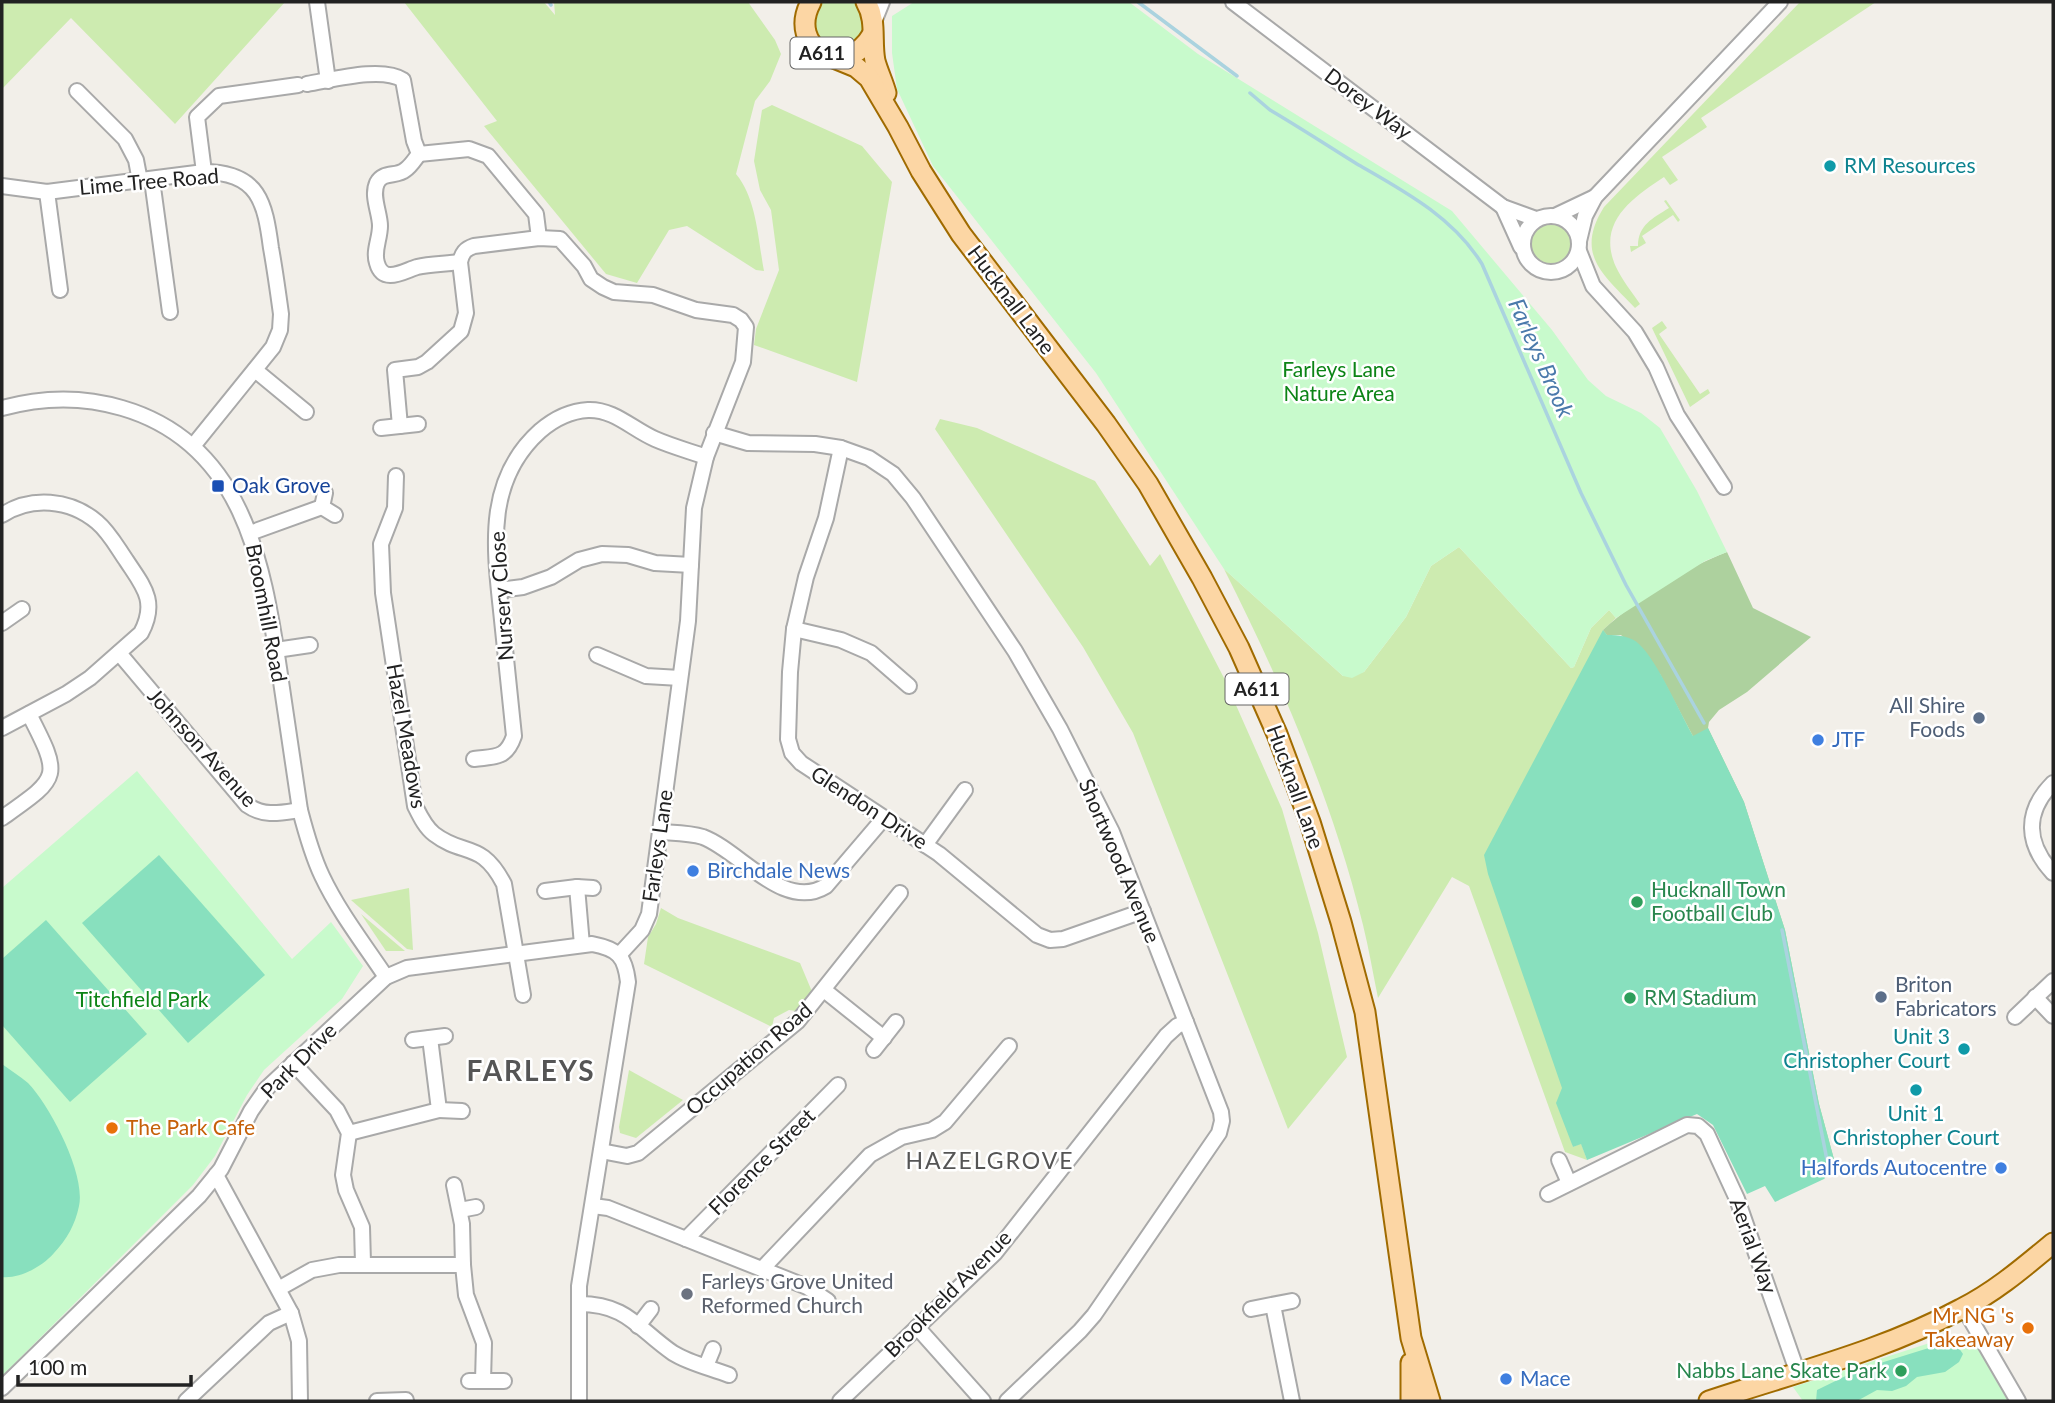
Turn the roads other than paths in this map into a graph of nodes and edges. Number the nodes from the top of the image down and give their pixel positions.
1 (317, 2) edge
2 (796, 2) edge
3 (811, 2) edge
4 (866, 2) edge
5 (883, 2) edge
6 (1233, 2) edge
7 (1780, 2) edge
8 (804, 24) junction
9 (873, 28) junction
10 (834, 58) junction
11 (328, 81) junction
12 (77, 91) dead end
13 (898, 127) junction
14 (419, 154) junction
15 (204, 172) junction
16 (146, 180) junction
17 (2, 186) edge
18 (47, 192) junction
19 (1595, 197) junction
20 (1503, 207) junction
21 (1555, 216) junction
22 (1536, 219) junction
23 (539, 238) junction
24 (1579, 246) junction
25 (1523, 252) junction
26 (460, 262) junction
27 (1560, 271) junction
28 (1593, 285) junction
29 (60, 290) dead end
30 (170, 312) dead end
31 (256, 370) junction
32 (2, 408) edge
33 (306, 412) dead end
34 (418, 424) dead end
35 (400, 426) junction
36 (381, 428) dead end
37 (715, 433) junction
38 (193, 446) junction
39 (841, 448) junction
40 (705, 457) junction
41 (396, 475) dead end
42 (1724, 487) dead end
43 (327, 505) dead end
44 (2, 515) edge
45 (250, 533) junction
46 (691, 565) junction
47 (499, 590) junction
48 (22, 610) dead end
49 (2, 623) edge
50 (794, 629) junction
51 (310, 645) dead end
52 (276, 650) junction
53 (119, 653) junction
54 (597, 655) dead end
55 (680, 678) junction
56 (909, 685) dead end
57 (29, 714) junction
58 (2, 728) edge
59 (474, 759) dead end
60 (2053, 783) edge
61 (965, 790) dead end
62 (300, 810) junction
63 (2, 817) edge
64 (884, 818) junction
65 (660, 832) junction
66 (925, 845) junction
67 (2053, 873) edge
68 (576, 887) junction
69 (593, 888) dead end
70 (545, 891) dead end
71 (900, 893) dead end
72 (1143, 911) junction
73 (582, 945) junction
74 (516, 954) junction
75 (619, 955) junction
76 (386, 977) junction
77 (2053, 981) edge
78 (824, 990) junction
79 (523, 995) dead end
80 (2035, 997) junction
81 (2053, 1016) edge
82 (2015, 1017) dead end
83 (896, 1022) dead end
84 (1186, 1022) junction
85 (445, 1036) dead end
86 (430, 1038) junction
87 (884, 1038) junction
88 (413, 1040) dead end
89 (1009, 1046) dead end
90 (874, 1050) dead end
91 (293, 1063) junction
92 (838, 1085) dead end
93 (439, 1110) junction
94 (462, 1111) dead end
95 (349, 1133) junction
96 (601, 1151) junction
97 (1559, 1160) dead end
98 (216, 1175) junction
99 (1570, 1183) junction
100 (454, 1185) dead end
101 (1548, 1194) dead end
102 (593, 1206) junction
103 (476, 1207) dead end
104 (460, 1210) junction
105 (686, 1239) junction
106 (2053, 1243) edge
107 (363, 1264) junction
108 (463, 1265) junction
109 (762, 1269) junction
110 (279, 1288) junction
111 (828, 1301) dead end
112 (1292, 1301) dead end
113 (579, 1304) junction
114 (1273, 1305) junction
115 (1964, 1308) junction
116 (651, 1309) dead end
117 (1251, 1309) dead end
118 (291, 1313) junction
119 (639, 1326) junction
120 (917, 1327) junction
121 (1411, 1338) junction
122 (713, 1349) dead end
123 (706, 1366) junction
124 (1797, 1371) junction
125 (729, 1375) dead end
126 (504, 1381) dead end
127 (2, 1388) edge
128 (406, 1400) edge
129 (186, 1401) edge
130 (300, 1401) edge
131 (377, 1401) edge
132 (579, 1401) edge
133 (839, 1401) edge
134 (984, 1401) edge
135 (1007, 1401) edge
136 (1292, 1401) edge
137 (1411, 1401) edge
138 (1430, 1401) edge
139 (1709, 1401) edge
140 (2018, 1401) edge

1 - 11 street
2 - 8 main road, Hucknall Lane / A611
3 - 8 main road, A611
4 - 9 main road, Hucknall Lane / A611
5 - 9 street
6 - 20 street, Dorey Way
7 - 19 street
8 - 10 main road, Hucknall Lane / A611
9 - 10 main road, A611
9 - 13 main road, Hucknall Lane / A611
10 - 13 main road, Hucknall Lane / A611
11 - 14 street
11 - 15 street
12 - 16 street
13 - 121 main road, Hucknall Lane / A611
14 - 23 street
14 - 26 street
15 - 16 street, Lime Tree Road
15 - 31 street, Lime Tree Road
16 - 18 street, Lime Tree Road
16 - 30 street
17 - 18 street, Lime Tree Road
18 - 29 street
19 - 21 street
19 - 24 street
20 - 22 street, Dorey Way
20 - 25 street, Dorey Way
21 - 22 street
21 - 24 street
22 - 25 street
23 - 26 street
23 - 37 street, Farleys Lane
24 - 27 street
24 - 28 street
25 - 27 street
26 - 35 street
27 - 28 street
28 - 42 street
31 - 33 street
31 - 38 street, Lime Tree Road
32 - 38 street, Broomhill Road
34 - 35 street
35 - 36 street
37 - 39 street, Shortwood Avenue
37 - 40 street, Farleys Lane
38 - 45 street, Broomhill Road
39 - 50 street, Glendon Drive
39 - 72 street, Shortwood Avenue
40 - 46 street, Farleys Lane
40 - 47 street, Nursery Close
41 - 74 street, Hazel Meadows
43 - 45 street
44 - 53 street
45 - 52 street, Broomhill Road
46 - 47 street
46 - 55 street, Farleys Lane
47 - 59 street, Nursery Close
48 - 49 street
50 - 56 street
50 - 64 street, Glendon Drive
51 - 52 street
52 - 62 street, Broomhill Road
53 - 57 street
53 - 62 street, Johnson Avenue
54 - 55 street
55 - 65 street, Farleys Lane
57 - 58 street
57 - 63 street
60 - 67 street
61 - 66 street
62 - 76 street, Broomhill Road
64 - 65 street
64 - 66 street, Glendon Drive
65 - 75 street, Farleys Lane
66 - 72 street, Glendon Drive
68 - 69 street
68 - 70 street
68 - 73 street
71 - 78 street, Occupation Road
72 - 84 street, Shortwood Avenue
73 - 74 street, Park Drive
73 - 75 street, Park Drive
74 - 76 street, Park Drive
74 - 79 street, Hazel Meadows
75 - 96 street
76 - 91 street, Park Drive
77 - 80 street
78 - 87 street
78 - 96 street, Occupation Road
80 - 81 street
80 - 82 street
83 - 87 street
84 - 120 street, Brookfield Avenue
84 - 135 street, Shortwood Avenue
85 - 86 street
86 - 88 street
86 - 93 street
87 - 90 street
89 - 109 street
91 - 95 street
91 - 98 street, Park Drive
92 - 105 street, Florence Street
93 - 94 street
93 - 95 street
95 - 107 street
96 - 102 street
97 - 99 street
98 - 110 street
98 - 127 street, Park Drive
99 - 101 street
99 - 124 street, Aerial Way
100 - 104 street
102 - 105 street
102 - 113 street
103 - 104 street
104 - 108 street
105 - 109 street
106 - 115 main road
107 - 108 street
107 - 110 street
108 - 126 street
109 - 111 street
110 - 118 street
112 - 114 street
113 - 119 street
113 - 132 street
114 - 117 street
114 - 136 street
115 - 124 main road
115 - 140 street
116 - 119 street
118 - 129 street
118 - 130 street
119 - 123 street
120 - 133 street, Brookfield Avenue
120 - 134 street
121 - 137 main road, Hucknall Lane / A611
121 - 138 main road, Hucknall Lane / A611
122 - 123 street
123 - 125 street
124 - 139 main road
128 - 131 street

